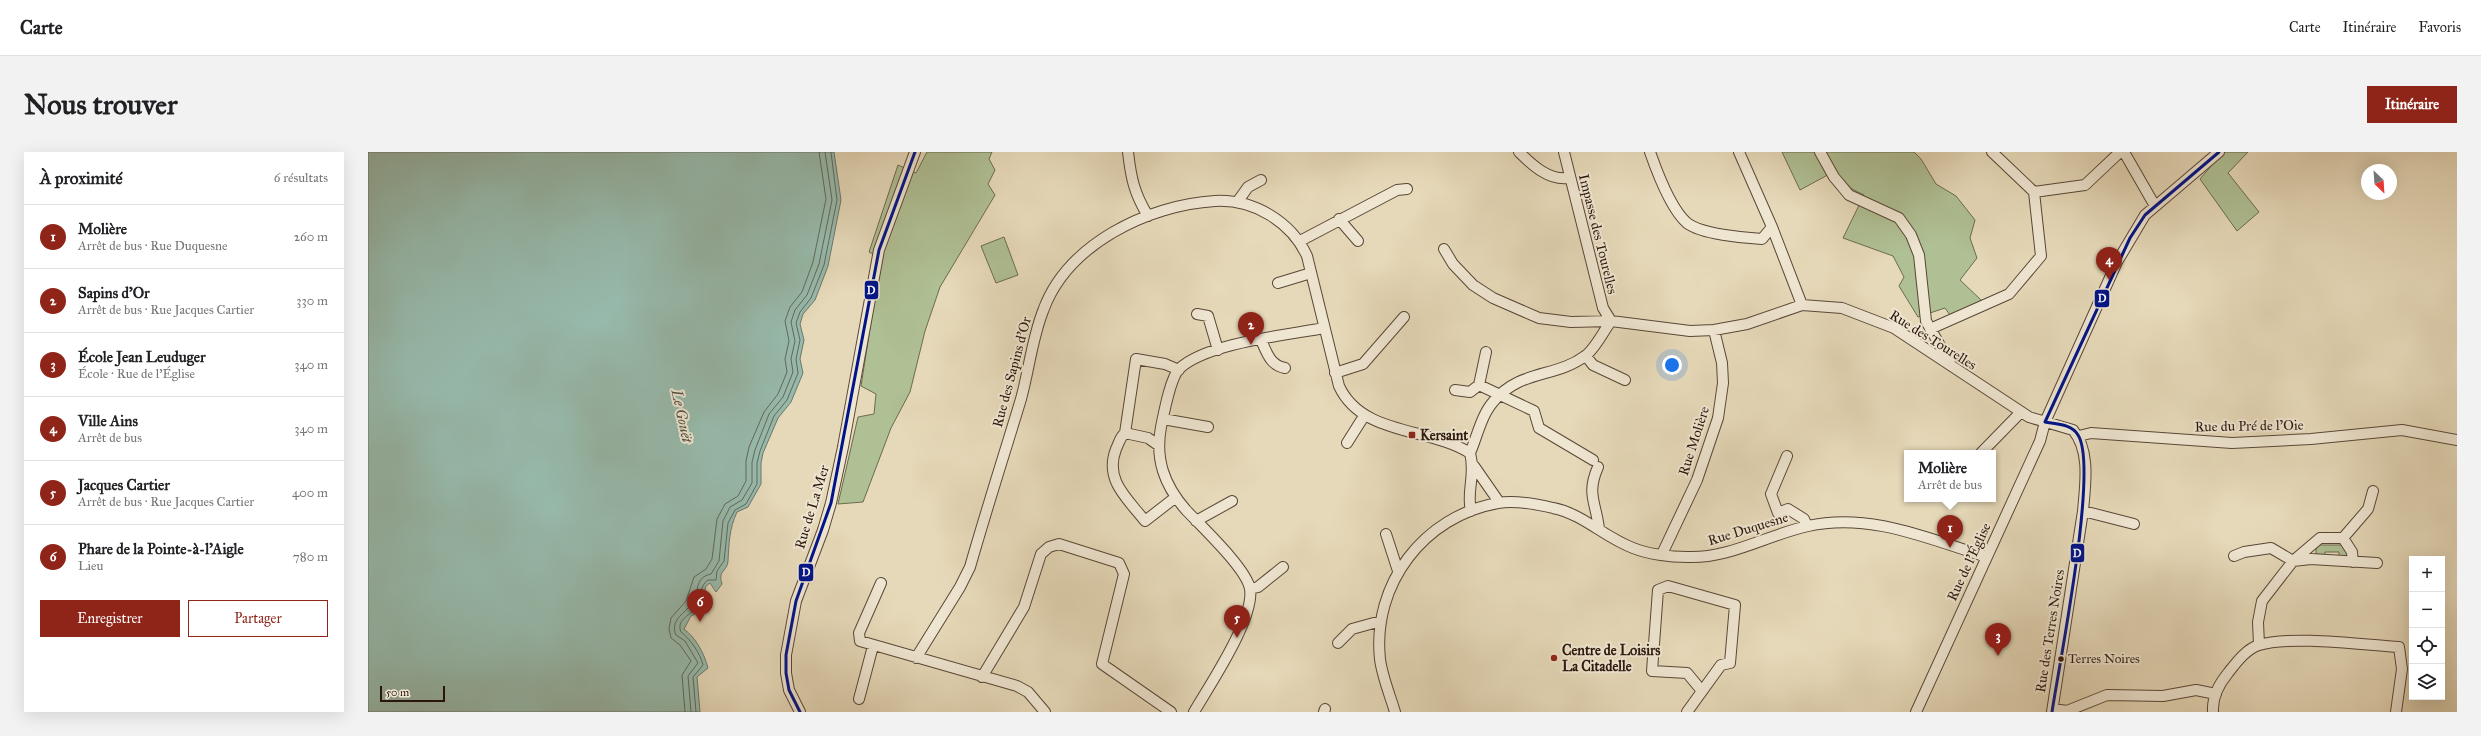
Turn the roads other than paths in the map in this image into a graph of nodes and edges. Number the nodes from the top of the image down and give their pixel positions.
1 (915, 152) edge
2 (1128, 152) edge
3 (1519, 152) edge
4 (1564, 152) edge
5 (1650, 152) edge
6 (1739, 152) edge
7 (1820, 152) edge
8 (1992, 152) edge
9 (2120, 152) edge
10 (2124, 152) edge
11 (2220, 152) edge
12 (1569, 178) junction
13 (1261, 180) dead end
14 (1407, 189) dead end
15 (2034, 192) junction
16 (1238, 201) junction
17 (2155, 206) junction
18 (1148, 216) junction
19 (1338, 219) junction
20 (1772, 227) junction
21 (1762, 238) junction
22 (1358, 240) dead end
23 (1300, 241) junction
24 (1444, 249) dead end
25 (1783, 257) junction
26 (1311, 273) junction
27 (1278, 283) dead end
28 (1802, 306) junction
29 (1197, 314) dead end
30 (1404, 317) dead end
31 (1610, 321) junction
32 (1324, 328) junction
33 (1930, 329) junction
34 (1714, 330) junction
35 (1261, 340) junction
36 (1218, 350) junction
37 (1486, 352) dead end
38 (1586, 356) junction
39 (1952, 367) junction
40 (1285, 368) dead end
41 (1179, 370) junction
42 (1336, 373) junction
43 (1626, 380) dead end
44 (1479, 385) junction
45 (1455, 390) dead end
46 (1501, 394) junction
47 (2021, 412) junction
48 (1364, 416) junction
49 (1163, 419) junction
50 (2045, 422) junction
51 (1208, 427) dead end
52 (1125, 434) junction
53 (2079, 436) junction
54 (2457, 440) edge
55 (1347, 442) dead end
56 (1158, 445) junction
57 (1984, 450) edge
58 (1470, 453) junction
59 (1787, 456) dead end
60 (1474, 466) junction
61 (2373, 491) dead end
62 (1176, 497) junction
63 (1232, 501) dead end
64 (1499, 502) junction
65 (1471, 511) junction
66 (2083, 511) junction
67 (1196, 521) junction
68 (2134, 524) dead end
69 (1807, 526) junction
70 (1599, 529) junction
71 (1386, 534) dead end
72 (2343, 538) junction
73 (1662, 554) junction
74 (2234, 556) dead end
75 (1987, 557) junction
76 (2293, 561) junction
77 (2353, 562) junction
78 (2377, 563) dead end
79 (1283, 567) dead end
80 (1398, 571) junction
81 (881, 583) dead end
82 (1250, 589) junction
83 (1381, 620) junction
84 (1338, 643) dead end
85 (2259, 645) junction
86 (873, 646) junction
87 (916, 658) junction
88 (982, 677) junction
89 (1702, 691) junction
90 (2216, 694) junction
91 (859, 699) dead end
92 (2052, 711) edge
93 (800, 712) edge
94 (1045, 712) edge
95 (1171, 712) edge
96 (1194, 712) edge
97 (1394, 712) edge
98 (1687, 712) edge
99 (1916, 712) edge
100 (2213, 712) edge
101 (2396, 712) edge

1 - 93 street, Rue de La Mer
2 - 18 street
3 - 12 street
4 - 12 street, Impasse des Tourelles
5 - 21 street
6 - 20 street
7 - 33 street
8 - 15 street
9 - 15 street
10 - 17 street
11 - 17 street, Rue de l'Église
12 - 31 street, Impasse des Tourelles
13 - 16 street
14 - 19 street
15 - 33 street
16 - 18 street, Rue des Sapins d'Or
16 - 23 street, Rue des Sapins d'Or
17 - 50 street, Rue de l'Église
18 - 87 street, Rue des Sapins d'Or
19 - 22 street
19 - 23 street
20 - 21 street
20 - 25 street
21 - 25 street
23 - 26 street, Rue des Sapins d'Or
24 - 31 street, Rue des Tourelles
25 - 28 street
26 - 27 street
26 - 32 street, Rue des Sapins d'Or
28 - 34 street, Rue des Tourelles
28 - 39 street, Rue des Tourelles
29 - 36 street
30 - 42 street
31 - 34 street, Rue des Tourelles
31 - 38 street
32 - 35 street
32 - 42 street, Rue des Sapins d'Or
33 - 39 street
34 - 73 street, Rue Molière
35 - 36 street
35 - 40 street
36 - 41 street
37 - 44 street
38 - 43 street
38 - 46 street
39 - 47 street, Rue des Tourelles
41 - 49 street
41 - 52 street
42 - 48 street, Rue des Sapins d'Or
44 - 45 street
44 - 46 street
46 - 58 street
46 - 70 street
47 - 50 street, Rue des Tourelles
47 - 57 street
48 - 55 street
48 - 58 street, Rue des Sapins d'Or
49 - 51 street
49 - 56 street
50 - 53 street
50 - 75 street, Rue de l'Église
52 - 56 street
52 - 62 street
53 - 54 street, Rue du Pré de l'Oie
53 - 66 street, Rue des Terres Noires
56 - 62 street
58 - 60 street
59 - 69 street, Rue Duquesne
60 - 64 street
60 - 65 street
61 - 72 street
62 - 67 street
63 - 67 street
64 - 65 street, Rue Duquesne
64 - 70 street, Rue Duquesne
65 - 80 street, Rue Duquesne
66 - 68 street
66 - 92 street, Rue des Terres Noires
67 - 82 street
69 - 73 street, Rue Duquesne
69 - 75 street, Rue Duquesne
70 - 73 street, Rue Duquesne
71 - 80 street
72 - 76 street
72 - 77 street
74 - 76 street
75 - 99 street, Rue de l'Église
76 - 77 street
76 - 85 street
77 - 78 street
79 - 82 street
80 - 83 street, Rue Duquesne
81 - 86 street
82 - 96 street
83 - 84 street
83 - 97 street, Rue Duquesne
85 - 90 street
85 - 101 street
86 - 87 street
86 - 91 street
87 - 88 street
88 - 94 street
88 - 95 street
89 - 89 street
89 - 98 street
90 - 92 street
90 - 100 street

